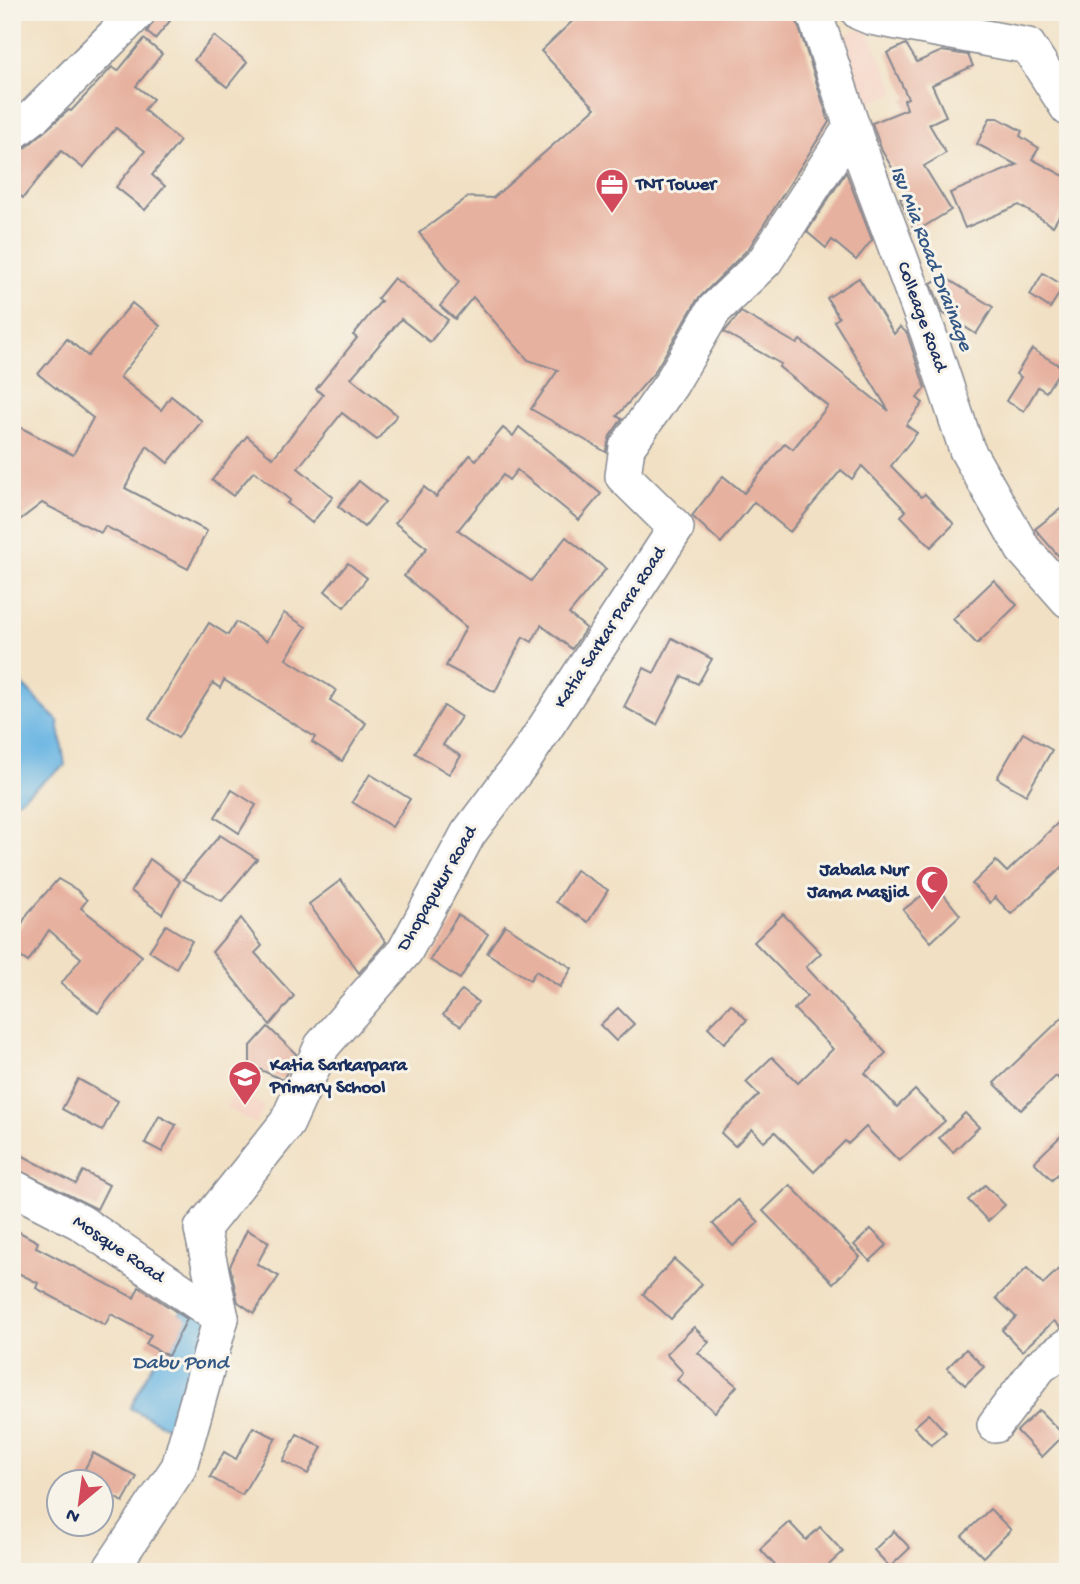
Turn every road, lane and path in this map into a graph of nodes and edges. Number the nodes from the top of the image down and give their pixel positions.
1 (138, 12) edge
2 (814, 12) edge
3 (859, 12) edge
4 (1068, 108) edge
5 (852, 127) junction
6 (12, 133) edge
7 (1068, 600) edge
8 (526, 757) joint
9 (12, 1187) edge
10 (221, 1318) junction
11 (1068, 1346) edge
12 (995, 1425) dead end
13 (109, 1572) edge

1 - 6 street
2 - 5 street, Colleage Road
3 - 4 street
5 - 7 street, Colleage Road
5 - 8 street, Katia Sarkar Para Road
8 - 10 street, Dhopapukur Road
9 - 10 street, Mosque Road
10 - 13 street, Dhopapukur Road
11 - 12 street

